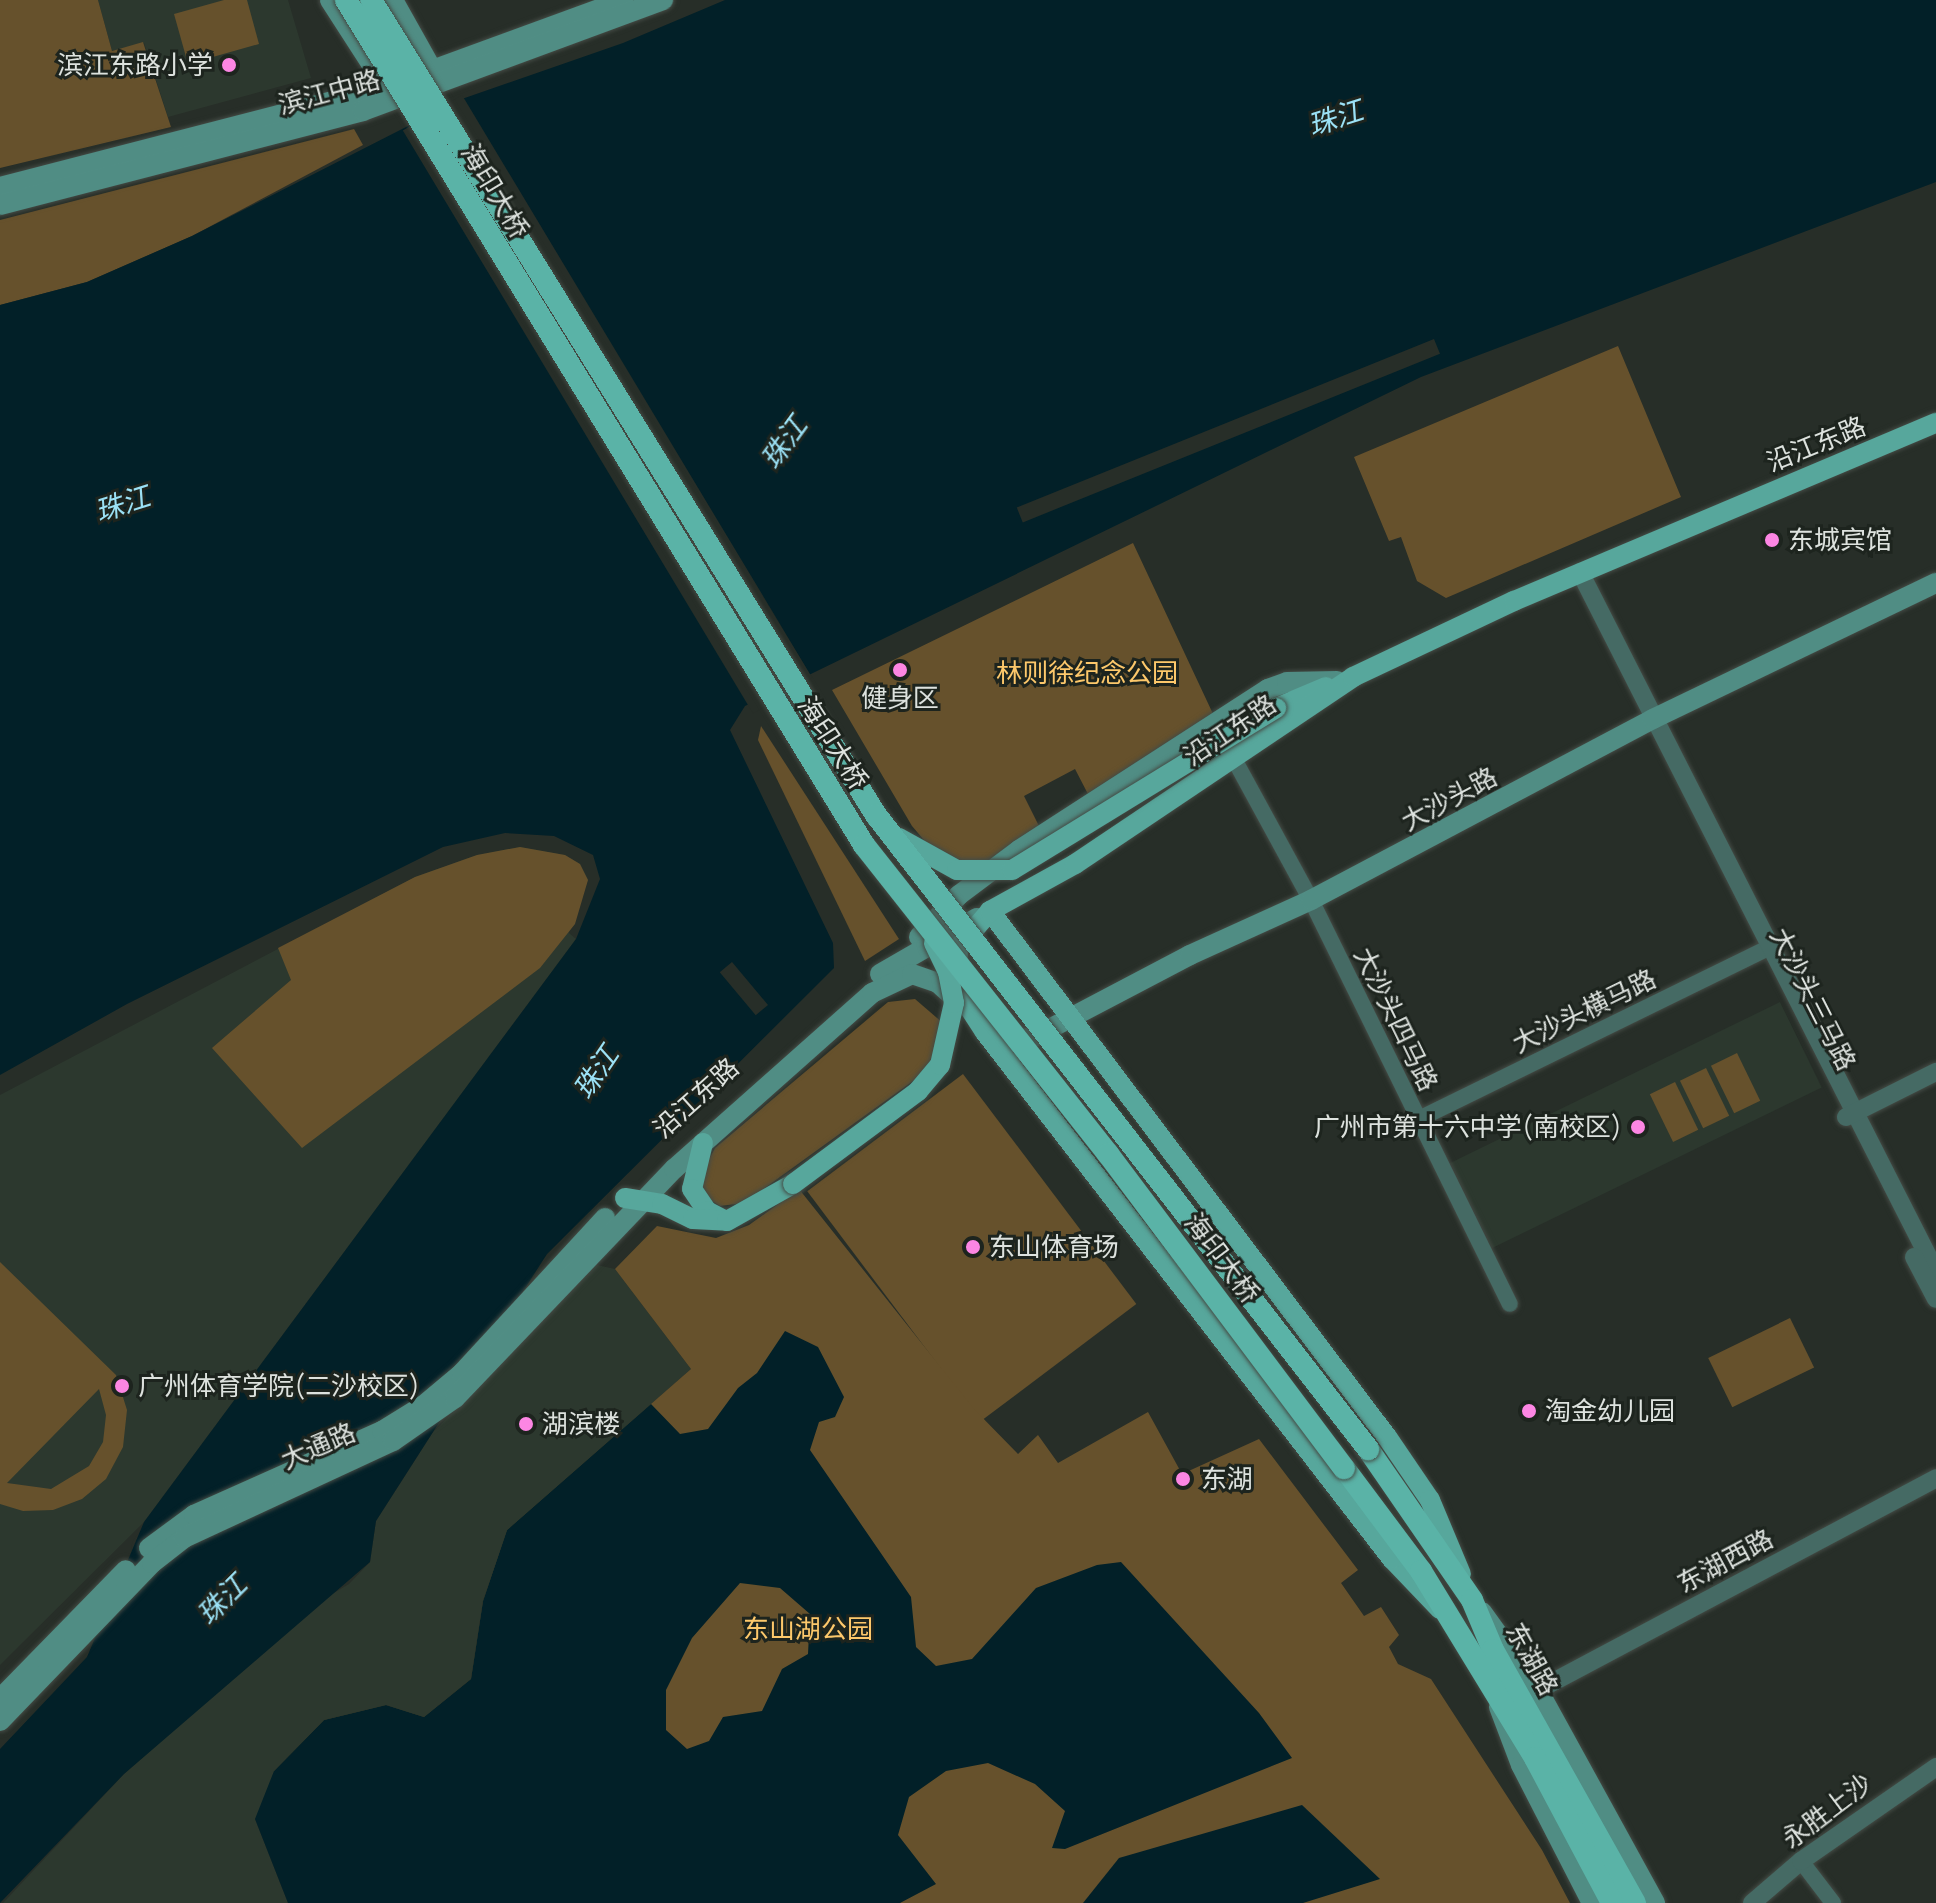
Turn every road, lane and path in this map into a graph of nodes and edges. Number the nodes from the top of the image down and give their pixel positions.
1 (330, 0) edge
2 (346, 0) edge
3 (371, 0) edge
4 (393, 0) edge
5 (624, 0) edge
6 (663, 0) edge
7 (434, 73) junction
8 (386, 87) junction
9 (415, 94) junction
10 (0, 187) edge
11 (0, 205) edge
12 (1936, 423) edge
13 (1580, 572) junction
14 (1936, 583) edge
15 (1353, 677) junction
16 (1653, 719) junction
17 (1234, 759) junction
18 (876, 815) junction
19 (1311, 900) junction
20 (990, 911) junction
21 (918, 915) junction
22 (1765, 950) junction
23 (876, 977) junction
24 (1069, 1019) junction
25 (985, 1032) junction
26 (1084, 1041) junction
27 (1936, 1072) edge
28 (1020, 1078) junction
29 (1849, 1116) junction
30 (1419, 1119) junction
31 (703, 1143) junction
32 (634, 1198) junction
33 (727, 1221) junction
34 (1936, 1272) edge
35 (1936, 1299) edge
36 (1510, 1304) dead end
37 (1368, 1449) joint
38 (1344, 1468) joint
39 (1936, 1478) edge
40 (1472, 1600) junction
41 (1449, 1618) junction
42 (80, 1628) junction
43 (1538, 1690) junction
44 (0, 1699) edge
45 (0, 1721) edge
46 (1936, 1767) edge
47 (1801, 1861) junction
48 (1615, 1899) edge
49 (1655, 1903) edge
50 (1752, 1903) edge
51 (1833, 1903) edge

1 - 8 main road
2 - 21 highway, 海印大桥, bridge
3 - 18 highway, 海印大桥, bridge
4 - 7 main road
5 - 7 main road, 滨江中路
6 - 9 main road, 滨江中路
7 - 8 main road, 滨江中路
7 - 9 main road
8 - 9 main road
8 - 10 main road, 滨江中路
9 - 11 main road, 滨江中路
12 - 13 main road, 沿江东路
13 - 15 main road, 沿江东路
13 - 16 street, 大沙头三马路
14 - 16 main road, 大沙头路
15 - 17 main road, 沿江东路
15 - 18 main road, bridge
15 - 23 main road
16 - 19 main road, 大沙头路
16 - 22 street, 大沙头三马路
17 - 19 street, 大沙头四马路
17 - 20 main road, 沿江东路
18 - 37 highway, 海印大桥, bridge
19 - 24 main road, 大沙头路
19 - 30 street, 大沙头四马路
20 - 23 main road, 沿江东路
20 - 24 main road
20 - 25 main road
21 - 33 main road, bridge
21 - 38 highway, 海印大桥, bridge
22 - 29 street, 大沙头三马路
22 - 30 street, 大沙头横马路
23 - 32 main road, 沿江东路
24 - 25 main road, 大沙头路
24 - 26 main road
25 - 28 main road
25 - 31 main road, 沿江东路
26 - 28 main road
26 - 40 main road
27 - 29 street
28 - 41 main road
29 - 34 street, 大沙头三马路
29 - 35 street, 大沙头三马路
30 - 36 street, 大沙头四马路
31 - 32 main road, 沿江东路
31 - 33 main road
32 - 33 main road
32 - 42 main road, 大通路
37 - 40 highway, 东湖路
38 - 41 highway, 东湖路
39 - 43 street, 东湖西路
40 - 43 main road
40 - 48 highway, 东湖路
41 - 48 highway, 东湖路
42 - 44 main road, 大通路
42 - 45 main road, 大通路
43 - 49 main road
46 - 47 street, 永胜上沙
47 - 50 street, 永胜上沙
47 - 51 street

